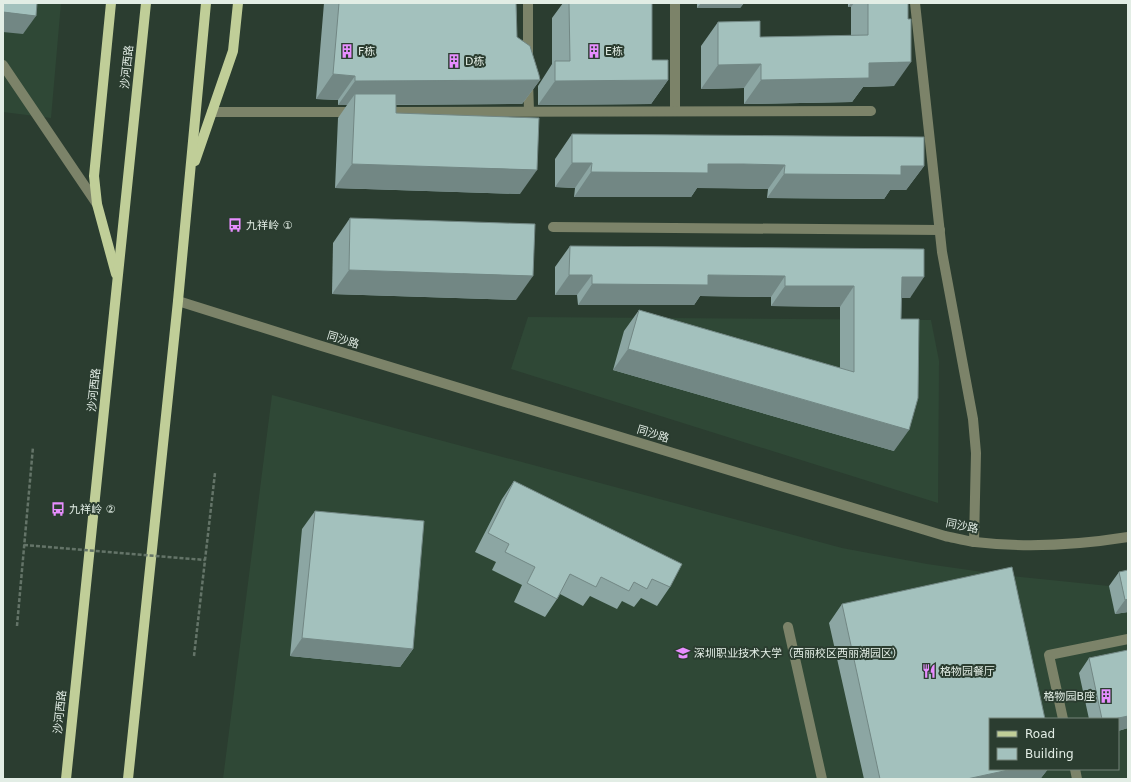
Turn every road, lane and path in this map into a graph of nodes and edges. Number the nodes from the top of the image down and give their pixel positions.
1 (111, 3) edge
2 (146, 3) edge
3 (206, 3) edge
4 (238, 3) edge
5 (528, 3) edge
6 (675, 3) edge
7 (916, 3) edge
8 (3, 65) edge
9 (528, 111) junction
10 (871, 111) dead end
11 (212, 112) junction
12 (675, 112) junction
13 (190, 176) junction
14 (97, 204) junction
15 (553, 227) dead end
16 (940, 230) junction
17 (117, 280) junction
18 (178, 301) junction
19 (34, 447) dead end
20 (215, 474) dead end
21 (1128, 537) edge
22 (974, 542) junction
23 (24, 545) junction
24 (205, 560) junction
25 (17, 626) dead end
26 (788, 627) dead end
27 (1128, 639) edge
28 (194, 656) dead end
29 (1063, 718) edge
30 (66, 779) edge
31 (128, 779) edge
32 (822, 779) edge

1 - 14 main road
2 - 17 main road, 沙河西路
3 - 13 main road
4 - 11 main road
5 - 9 street
6 - 12 street
7 - 16 street
8 - 14 street
9 - 11 street
9 - 12 street
10 - 12 street
11 - 13 main road
13 - 18 main road
14 - 17 main road
15 - 16 street
16 - 22 street
17 - 30 main road, 沙河西路
18 - 22 street, 同沙路
18 - 31 main road
19 - 23 path
20 - 24 path
21 - 22 street, 同沙路
23 - 24 path, bridge
23 - 25 path
24 - 28 path
26 - 32 street
27 - 29 street

